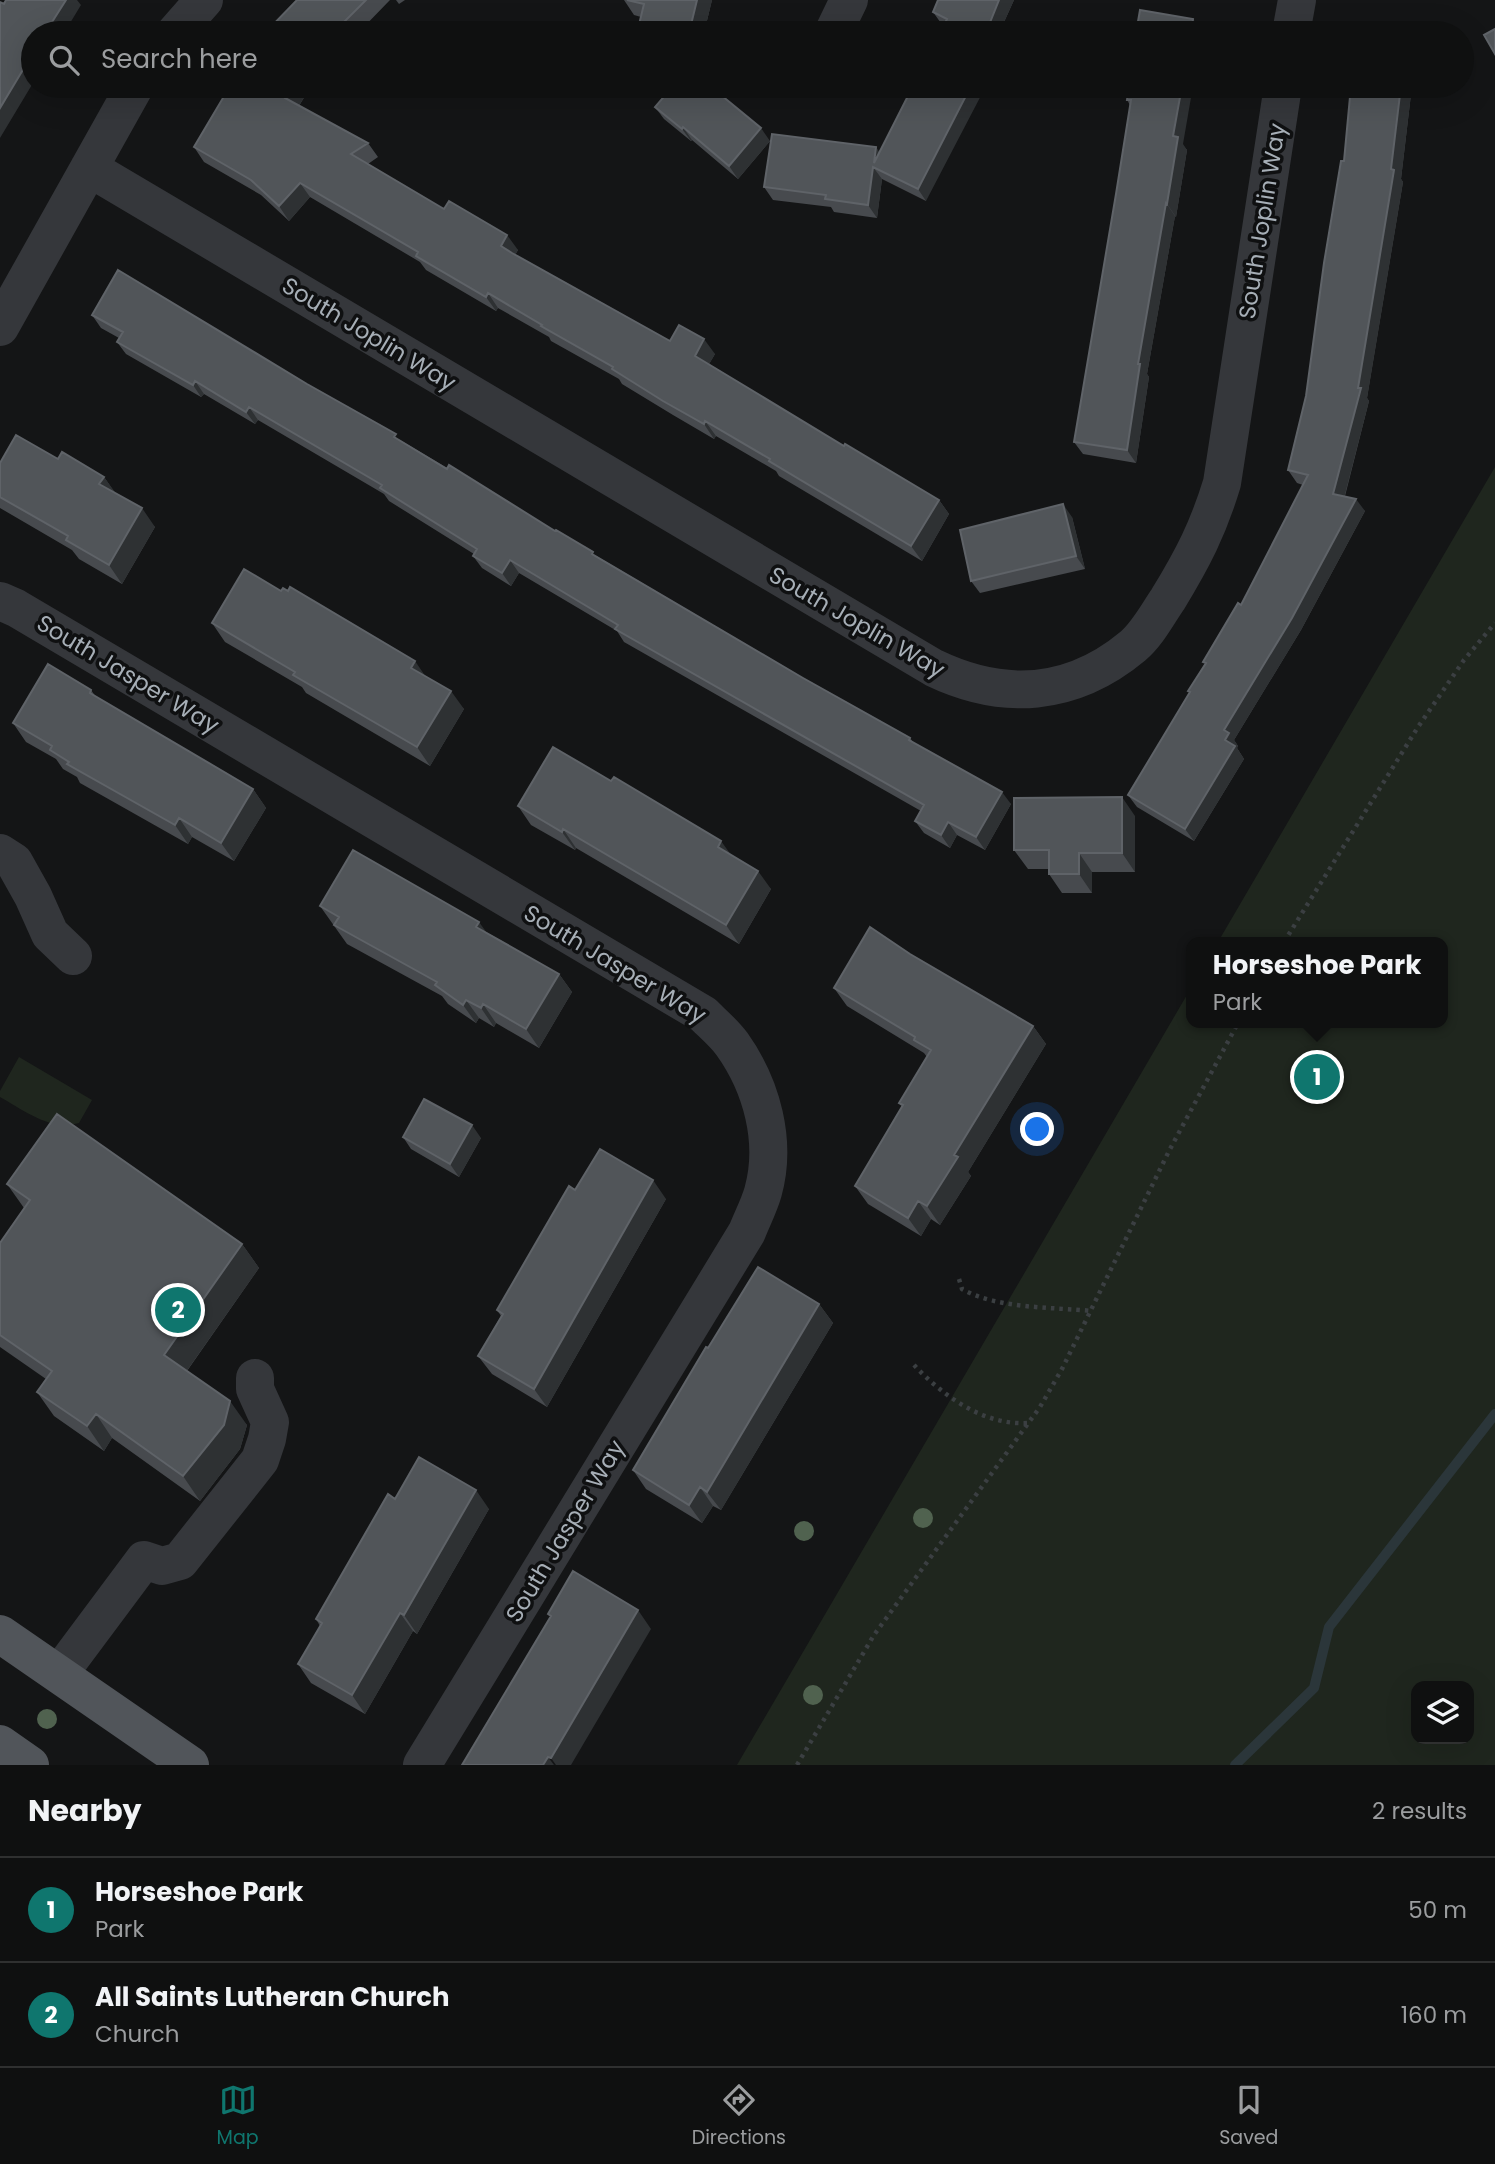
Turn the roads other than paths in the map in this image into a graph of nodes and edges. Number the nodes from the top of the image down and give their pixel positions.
1 (204, 0) edge
2 (849, 0) edge
3 (1297, 0) edge
4 (186, 21) edge
5 (839, 21) edge
6 (1293, 21) edge
7 (128, 98) edge
8 (1281, 98) edge
9 (89, 168) junction
10 (0, 327) edge
11 (0, 601) edge
12 (0, 853) edge
13 (73, 957) dead end
14 (255, 1378) dead end
15 (0, 1634) edge
16 (59, 1674) junction
17 (0, 1744) edge
18 (30, 1765) edge
19 (190, 1765) edge
20 (422, 1765) edge

1 - 4 street
2 - 5 street
3 - 6 street
7 - 9 street
8 - 9 street, South Joplin Way
9 - 10 street
11 - 20 street, South Jasper Way
12 - 13 street
14 - 16 street
15 - 16 main road
16 - 19 main road
17 - 18 main road

